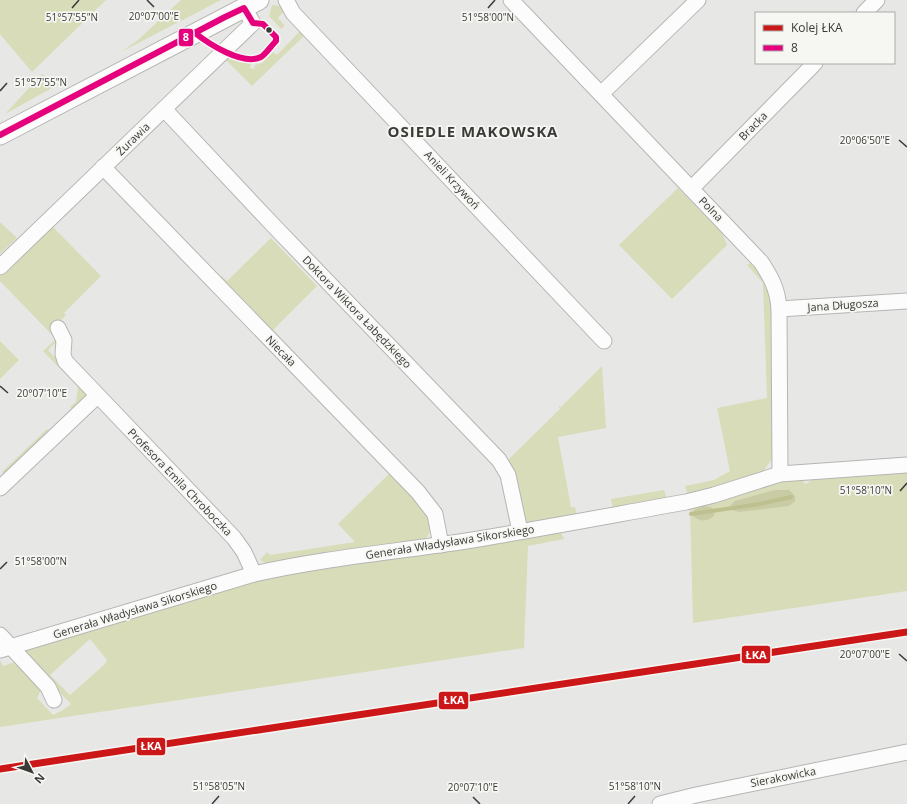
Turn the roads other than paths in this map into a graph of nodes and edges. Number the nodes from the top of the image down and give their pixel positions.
1 (286, 0) edge
2 (511, 0) edge
3 (698, 0) edge
4 (876, 0) edge
5 (252, 4) edge
6 (865, 12) edge
7 (814, 64) edge
8 (601, 94) junction
9 (164, 109) junction
10 (0, 135) edge
11 (103, 167) junction
12 (691, 189) junction
13 (0, 267) edge
14 (907, 300) edge
15 (779, 309) junction
16 (58, 328) dead end
17 (604, 341) dead end
18 (97, 396) junction
19 (907, 465) edge
20 (780, 474) junction
21 (0, 488) edge
22 (520, 531) junction
23 (441, 545) junction
24 (254, 574) junction
25 (0, 635) edge
26 (6, 648) edge
27 (54, 700) dead end
28 (907, 752) edge
29 (696, 799) edge
30 (660, 804) edge

1 - 17 street, Anieli Krzywoń
2 - 8 street, Polna
3 - 8 street
4 - 6 street
5 - 9 street, Żurawia
5 - 10 street
7 - 12 street, Bracka
8 - 12 street, Polna
9 - 11 street, Żurawia
9 - 22 street, Doktora Wiktora Łabędzkiego
11 - 13 street, Żurawia
11 - 23 street, Niecała
12 - 15 street, Polna
14 - 15 street, Jana Długosza
15 - 20 street, Polna
16 - 18 street, Profesora Emila Chroboczka
18 - 21 street
18 - 24 street, Profesora Emila Chroboczka
19 - 20 street, Generała Władysława Sikorskiego
20 - 22 street, Generała Władysława Sikorskiego
22 - 23 street, Generała Władysława Sikorskiego
23 - 24 street, Generała Władysława Sikorskiego
24 - 26 street, Generała Władysława Sikorskiego
25 - 26 street
26 - 27 street
28 - 29 street, Sierakowicka
29 - 30 street, Sierakowicka

